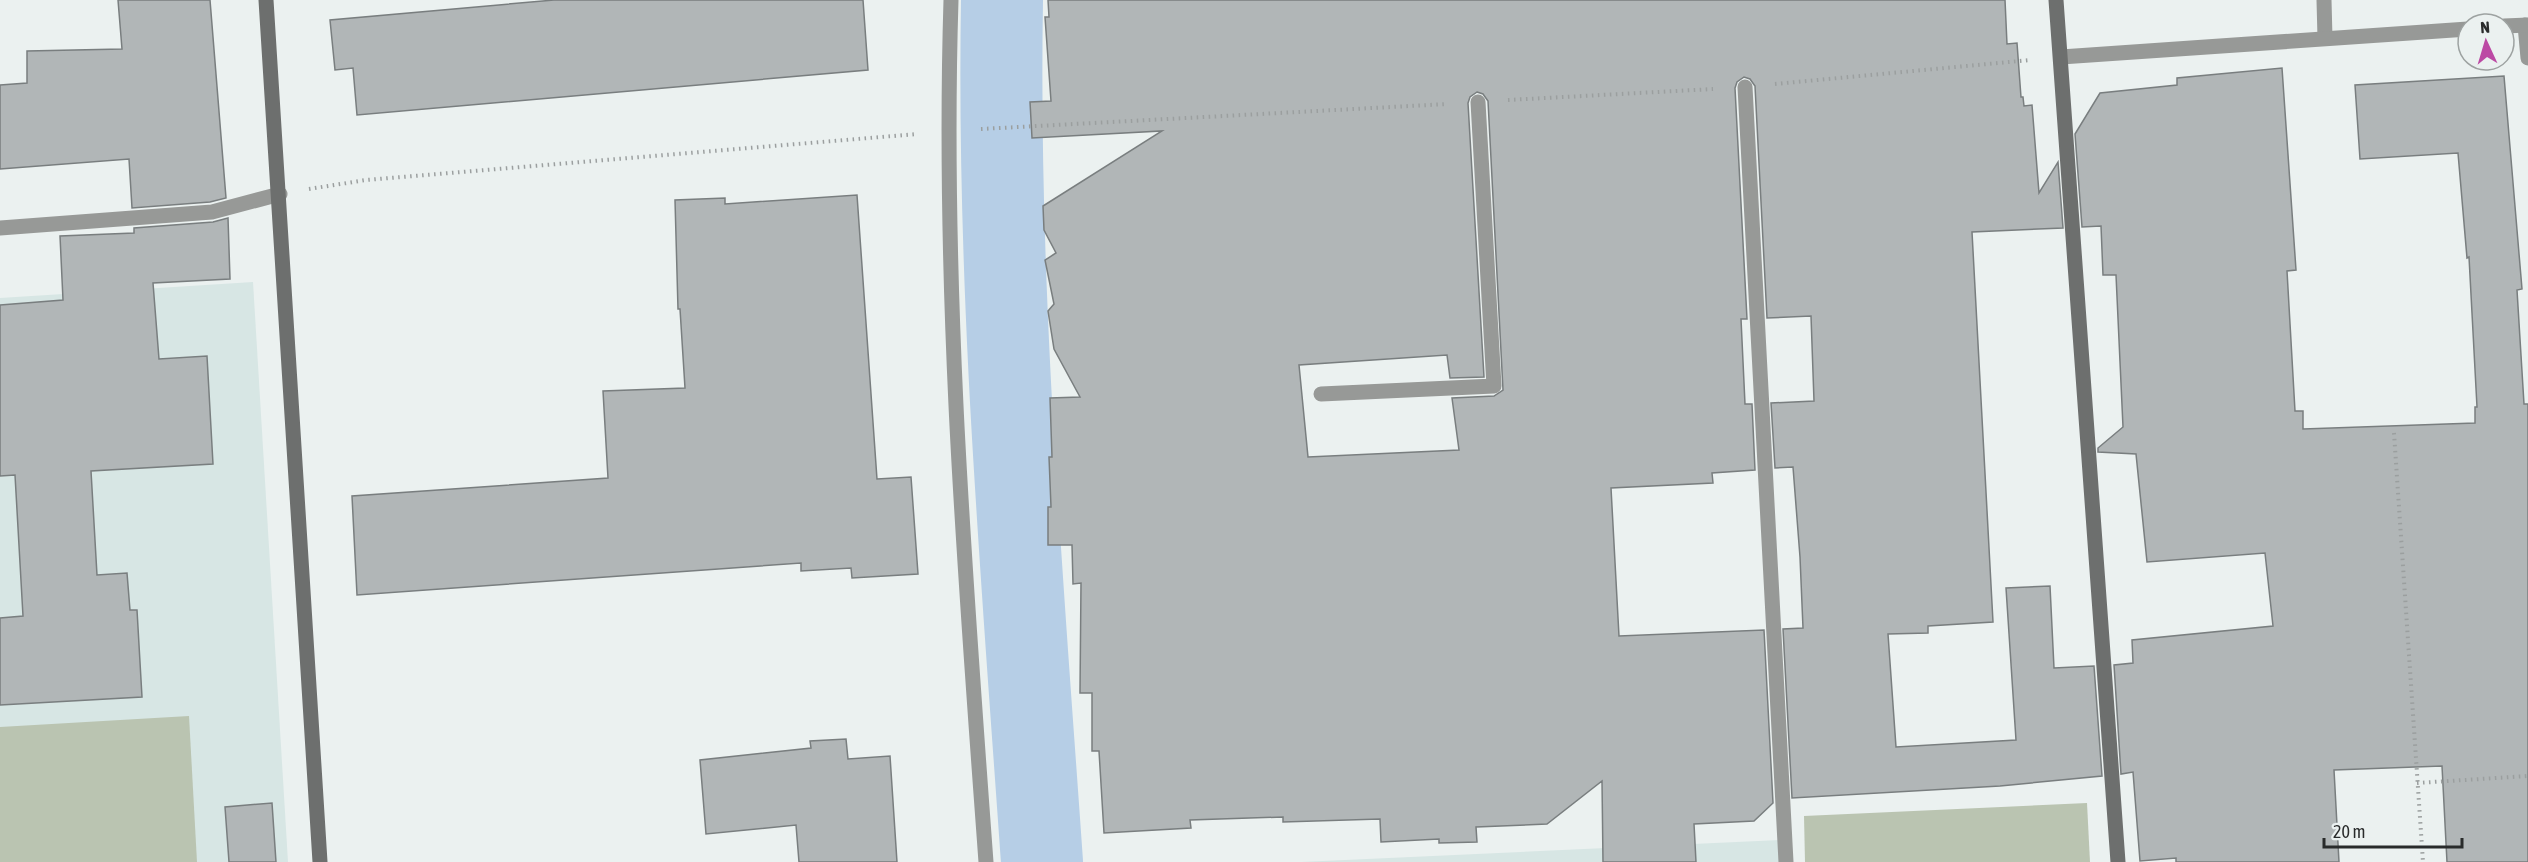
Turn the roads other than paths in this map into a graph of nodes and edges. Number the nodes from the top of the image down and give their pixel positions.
1 (266, 0) edge
2 (951, 0) edge
3 (2056, 0) edge
4 (2324, 0) edge
5 (2527, 25) edge
6 (2456, 30) edge
7 (2325, 38) junction
8 (2061, 57) junction
9 (2528, 58) edge
10 (1745, 87) road end
11 (1478, 102) road end
12 (280, 194) junction
13 (0, 228) edge
14 (1321, 394) dead end
15 (320, 862) edge
16 (986, 862) edge
17 (1786, 862) edge
18 (2118, 862) edge

1 - 12 street
2 - 16 street
3 - 8 street
4 - 7 street
5 - 9 street
6 - 7 street
7 - 8 street
8 - 18 street
10 - 17 street
11 - 14 street
12 - 13 street
12 - 15 street

